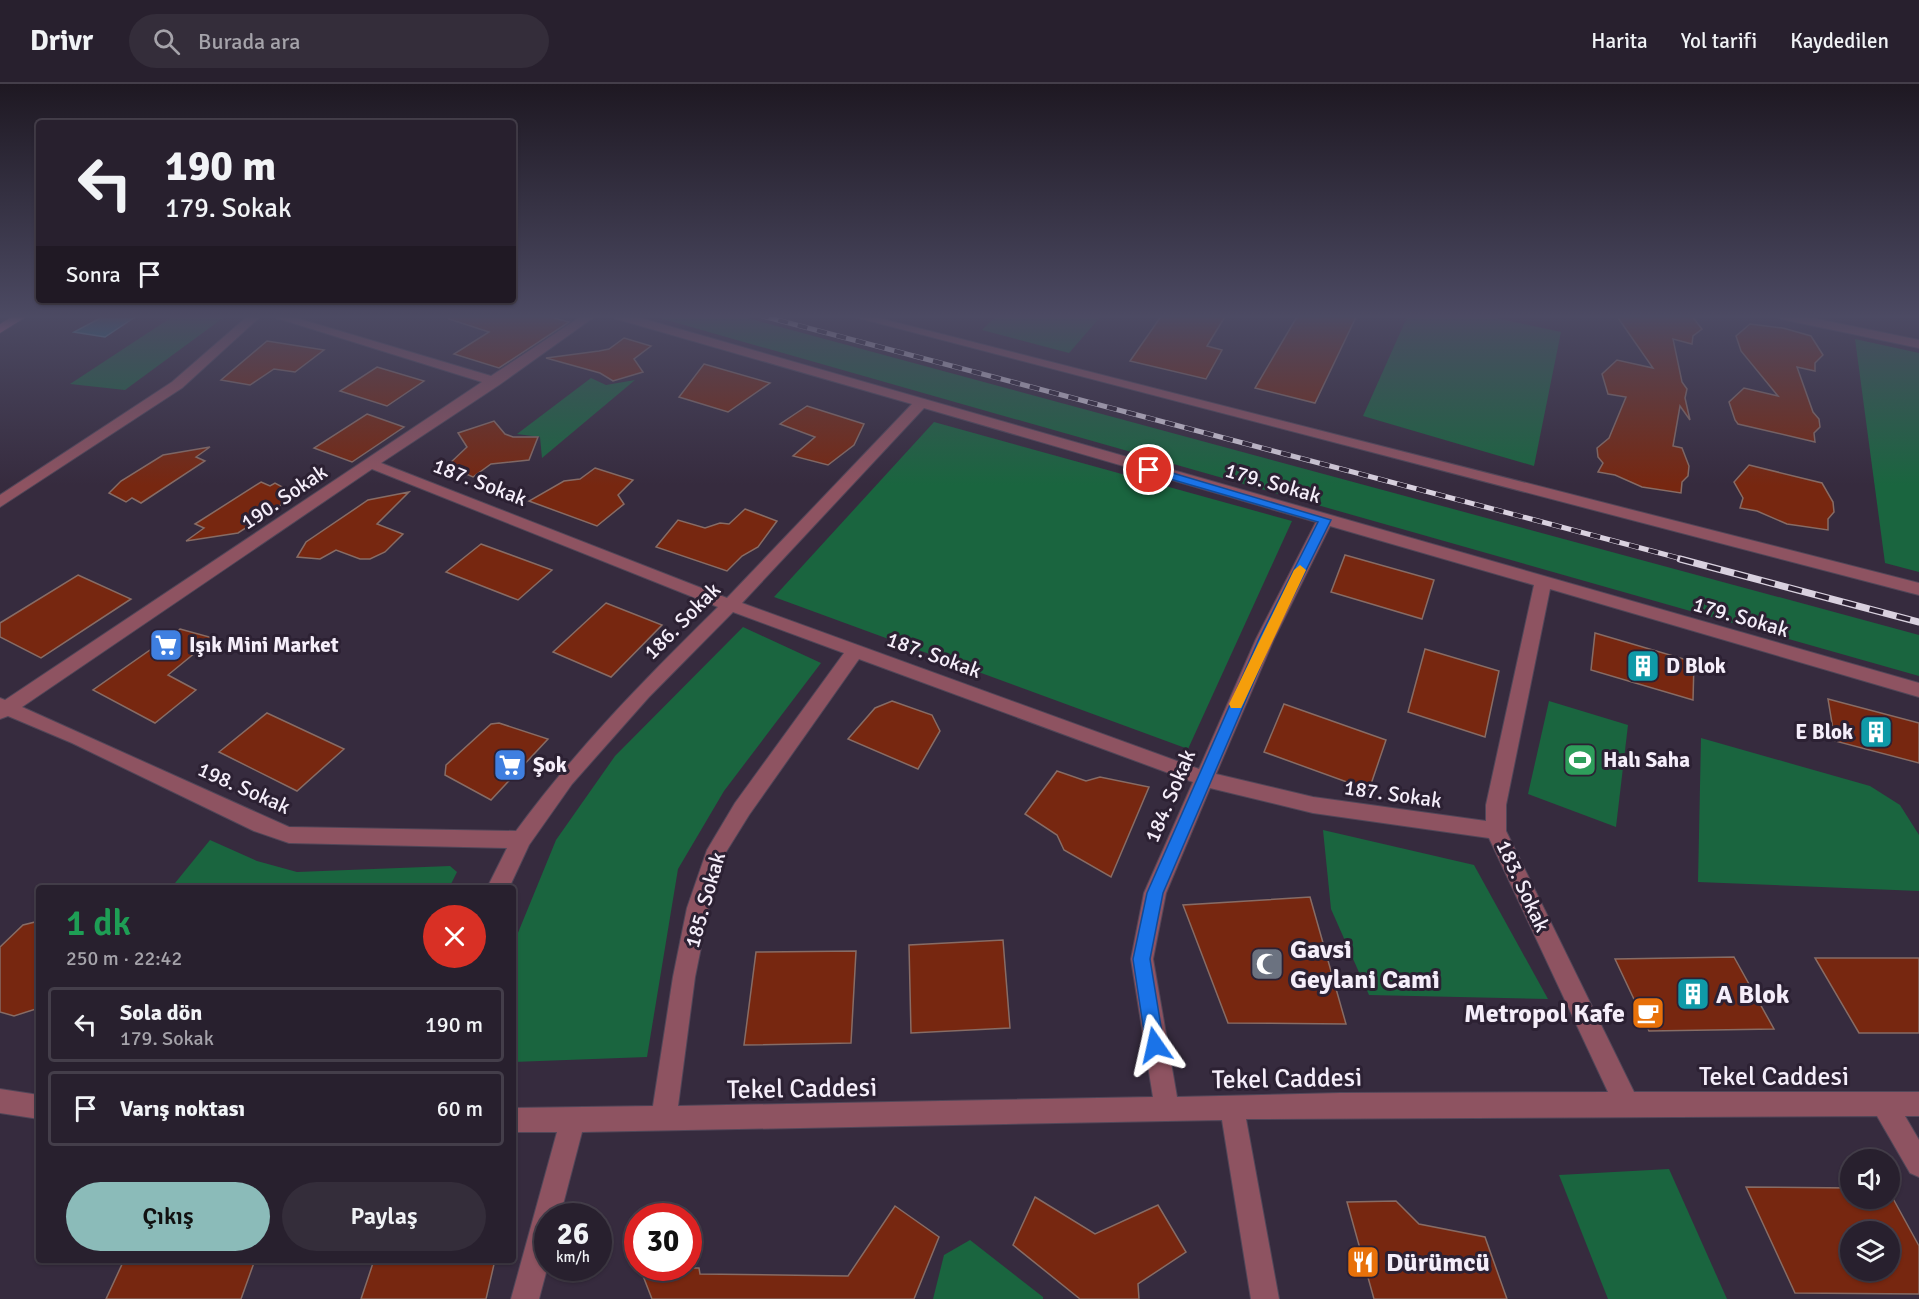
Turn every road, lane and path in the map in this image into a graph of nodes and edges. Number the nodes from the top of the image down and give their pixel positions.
1 (192, 372) edge
2 (466, 372) edge
3 (509, 372) edge
4 (810, 372) edge
5 (1074, 372) edge
6 (494, 382) junction
7 (920, 404) junction
8 (372, 464) junction
9 (0, 502) edge
10 (1325, 520) junction
11 (1544, 582) junction
12 (1919, 589) edge
13 (730, 605) junction
14 (855, 651) junction
15 (1919, 690) edge
16 (2, 708) edge
17 (1203, 778) junction
18 (1496, 831) junction
19 (521, 840) junction
20 (499, 885) edge
21 (0, 1101) edge
22 (1884, 1104) junction
23 (1919, 1104) edge
24 (1627, 1105) junction
25 (36, 1107) edge
26 (1232, 1108) junction
27 (1167, 1109) junction
28 (664, 1118) junction
29 (573, 1119) junction
30 (516, 1120) edge
31 (1919, 1164) edge
32 (525, 1299) edge
33 (1265, 1299) edge

1 - 9 street
2 - 6 street
3 - 6 street, 190. Sokak
4 - 7 street, 179. Sokak
5 - 12 street
6 - 8 street, 190. Sokak
7 - 10 street, 179. Sokak
7 - 13 street, 186. Sokak
8 - 13 street, 187. Sokak
8 - 16 street, 190. Sokak
10 - 11 street, 179. Sokak
10 - 17 street, 184. Sokak
11 - 15 street, 179. Sokak
11 - 18 street, 183. Sokak
13 - 14 street, 187. Sokak
13 - 19 street, 186. Sokak
14 - 17 street, 187. Sokak
14 - 28 street, 185. Sokak
16 - 19 street, 198. Sokak
17 - 18 street, 187. Sokak
17 - 27 street, 184. Sokak
18 - 24 street, 183. Sokak
19 - 20 street, 186. Sokak
21 - 25 street
22 - 23 street, Tekel Caddesi
22 - 24 street, Tekel Caddesi
22 - 31 street
24 - 26 street, Tekel Caddesi
26 - 27 street, Tekel Caddesi
26 - 33 street
27 - 28 street, Tekel Caddesi
28 - 29 street, Tekel Caddesi
29 - 30 street, Tekel Caddesi
29 - 32 street

